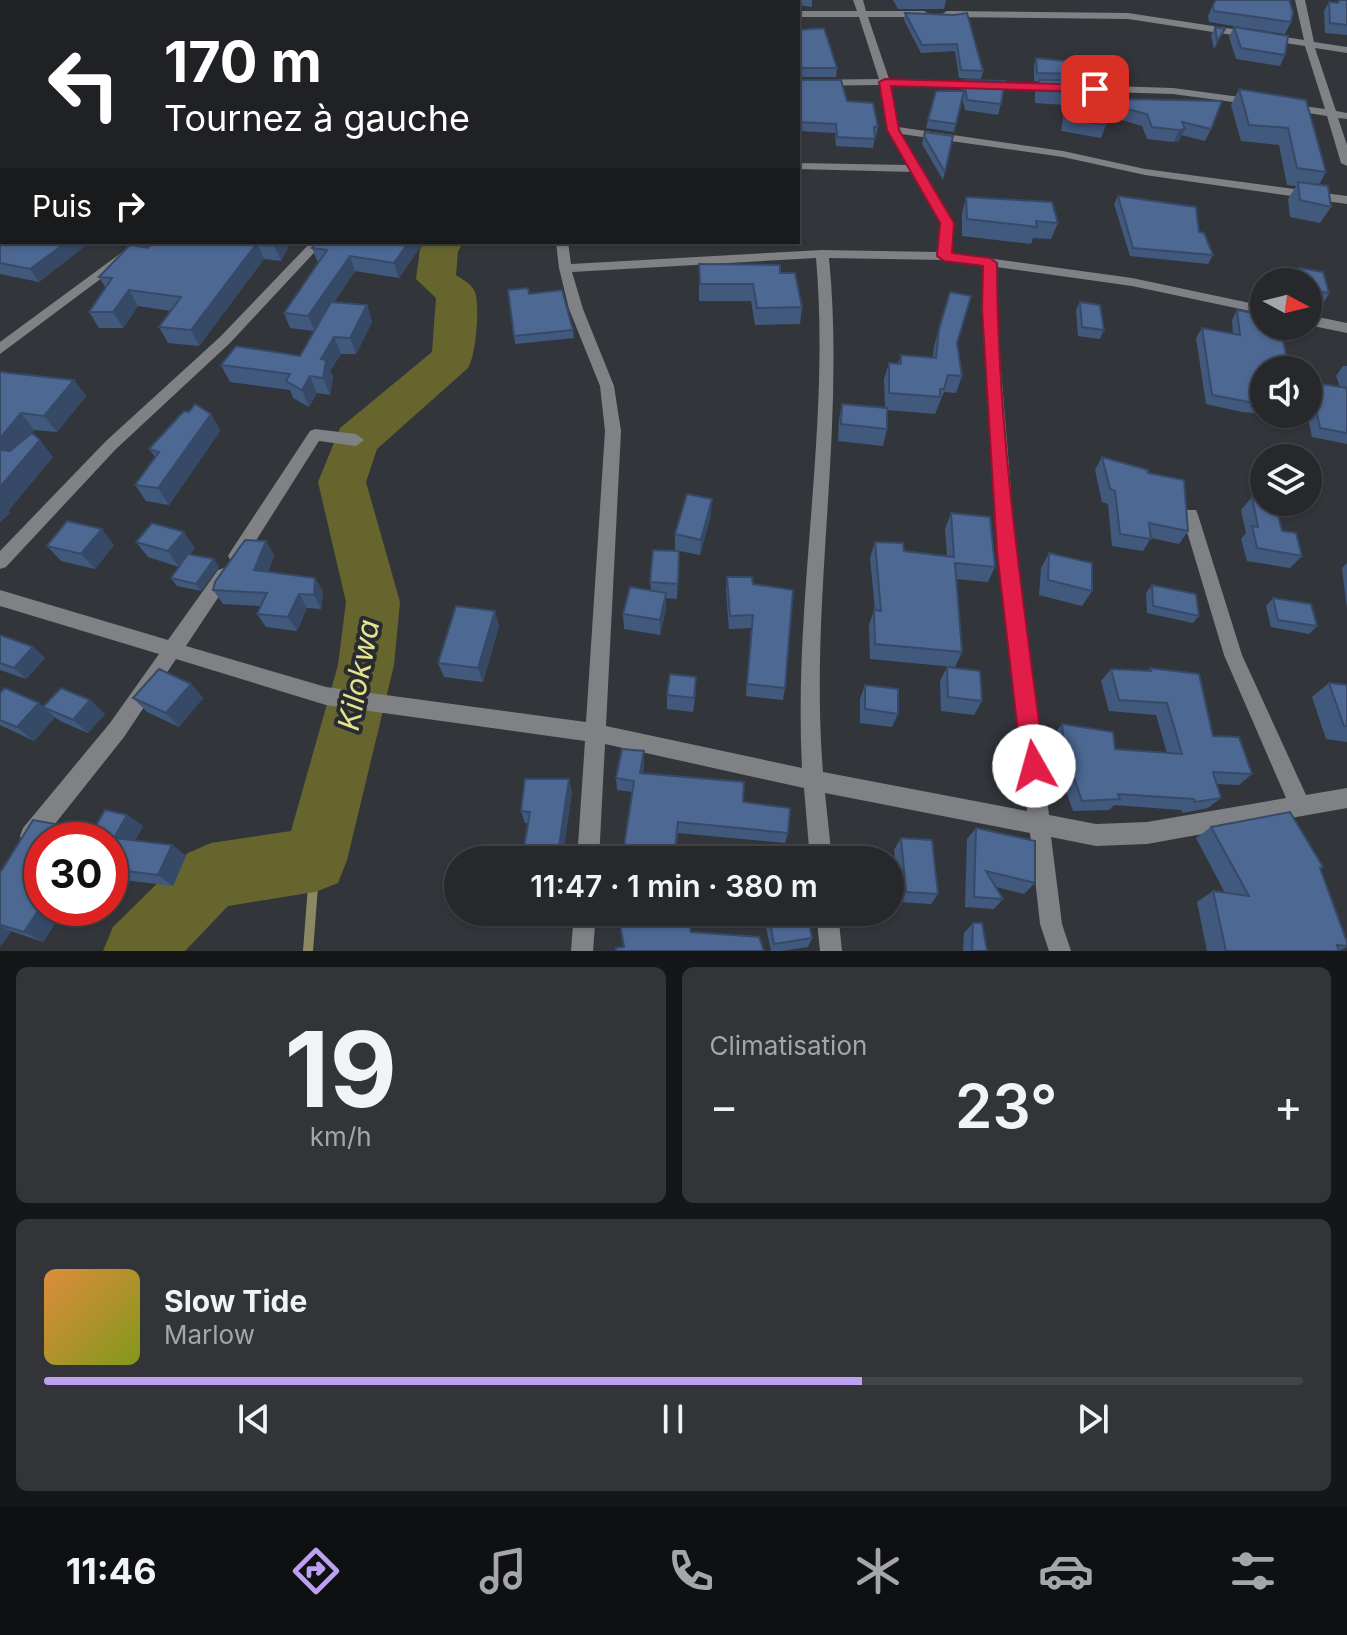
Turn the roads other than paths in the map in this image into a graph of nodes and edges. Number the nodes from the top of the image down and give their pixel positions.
1 (858, 0) edge
2 (1300, 0) edge
3 (800, 14) edge
4 (863, 14) junction
5 (1309, 43) junction
6 (1347, 50) edge
7 (885, 82) junction
8 (800, 83) edge
9 (1266, 104) edge
10 (1279, 106) edge
11 (1332, 114) junction
12 (1347, 116) edge
13 (893, 130) junction
14 (1347, 163) edge
15 (800, 166) edge
16 (915, 169) junction
17 (1347, 200) edge
18 (141, 244) edge
19 (316, 244) edge
20 (562, 244) edge
21 (822, 254) junction
22 (944, 256) junction
23 (990, 263) junction
24 (565, 268) junction
25 (1250, 307) edge
26 (1322, 323) edge
27 (1347, 328) edge
28 (0, 349) edge
29 (356, 440) dead end
30 (1190, 515) edge
31 (0, 562) edge
32 (0, 598) edge
33 (174, 650) junction
34 (597, 733) junction
35 (811, 780) junction
36 (1347, 798) edge
37 (1300, 806) junction
38 (1041, 826) junction
39 (589, 846) edge
40 (819, 846) edge
41 (19, 850) edge
42 (584, 926) edge
43 (828, 926) edge
44 (582, 951) edge
45 (831, 951) edge
46 (1060, 951) edge

1 - 4 street
2 - 5 street
3 - 4 street
4 - 5 street
4 - 7 street
5 - 6 street
5 - 11 street
7 - 8 street
7 - 9 street
7 - 13 street
10 - 11 street
11 - 12 street
11 - 14 street
13 - 16 street
13 - 17 street
15 - 16 street
16 - 22 street
18 - 28 street
19 - 31 street
20 - 24 street
21 - 22 street
21 - 24 street
21 - 35 street
22 - 23 street
23 - 25 street
23 - 38 street
24 - 34 street
26 - 27 street
29 - 33 street
30 - 37 street
32 - 33 street
33 - 34 street
33 - 41 street
34 - 35 street
34 - 39 street
35 - 38 street
35 - 40 street
36 - 37 street
37 - 38 street
38 - 46 street
42 - 44 street
43 - 45 street

